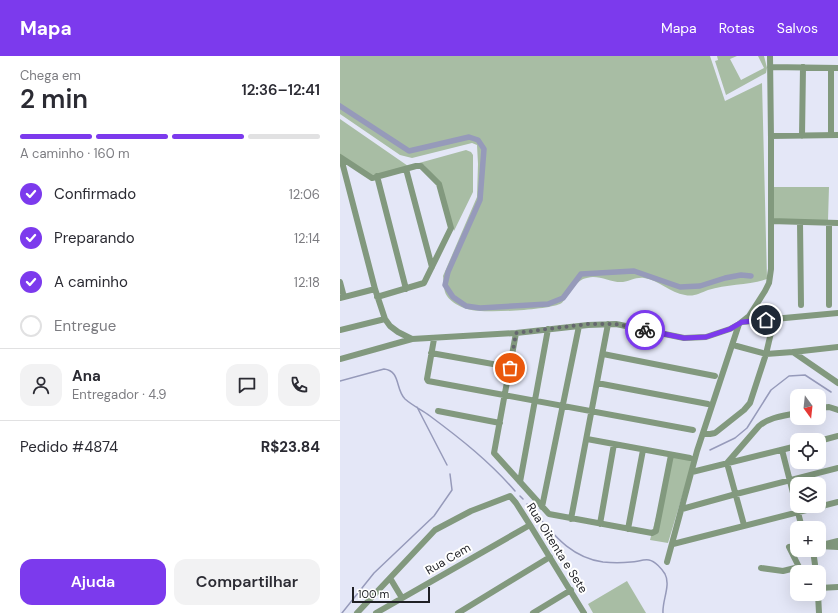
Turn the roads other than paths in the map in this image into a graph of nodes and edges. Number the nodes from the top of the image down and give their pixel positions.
1 (770, 56) edge
2 (770, 67) junction
3 (803, 67) junction
4 (835, 68) edge
5 (831, 135) junction
6 (838, 135) edge
7 (771, 136) junction
8 (802, 136) junction
9 (341, 158) edge
10 (406, 169) junction
11 (378, 176) junction
12 (771, 221) junction
13 (800, 222) junction
14 (829, 223) junction
15 (838, 223) edge
16 (432, 267) junction
17 (340, 282) edge
18 (375, 289) junction
19 (406, 289) junction
20 (377, 297) junction
21 (342, 298) edge
22 (801, 305) dead end
23 (829, 305) dead end
24 (838, 313) edge
25 (384, 319) junction
26 (774, 320) junction
27 (740, 323) junction
28 (608, 324) junction
29 (579, 326) junction
30 (548, 329) junction
31 (340, 330) edge
32 (516, 333) junction
33 (434, 339) junction
34 (412, 340) junction
35 (733, 345) junction
36 (838, 347) edge
37 (793, 352) junction
38 (431, 353) junction
39 (603, 354) junction
40 (766, 354) junction
41 (340, 359) edge
42 (510, 368) junction
43 (715, 376) dead end
44 (835, 379) edge
45 (598, 383) junction
46 (838, 384) edge
47 (505, 395) junction
48 (535, 401) junction
49 (708, 404) dead end
50 (562, 406) junction
51 (438, 411) dead end
52 (592, 411) junction
53 (790, 414) edge
54 (500, 423) junction
55 (693, 430) dead end
56 (703, 434) junction
57 (838, 436) edge
58 (587, 439) junction
59 (826, 439) edge
60 (614, 444) junction
61 (790, 448) edge
62 (643, 450) junction
63 (782, 450) junction
64 (671, 455) junction
65 (690, 458) dead end
66 (728, 463) junction
67 (838, 468) edge
68 (692, 472) junction
69 (802, 477) edge
70 (790, 480) joint
71 (520, 482) junction
72 (736, 494) junction
73 (838, 502) edge
74 (826, 505) edge
75 (542, 507) junction
76 (682, 509) junction
77 (794, 513) edge
78 (571, 519) junction
79 (600, 524) junction
80 (530, 525) junction
81 (744, 525) junction
82 (628, 528) junction
83 (838, 541) edge
84 (673, 544) junction
85 (826, 544) edge
86 (789, 547) dead end
87 (826, 547) edge
88 (838, 547) edge
89 (550, 558) junction
90 (667, 562) dead end
91 (798, 565) edge
92 (760, 568) dead end
93 (790, 571) edge
94 (390, 578) junction
95 (838, 587) edge
96 (826, 588) edge
97 (571, 590) junction
98 (402, 598) junction
99 (818, 601) edge
100 (357, 613) edge
101 (376, 613) edge
102 (458, 613) edge
103 (533, 613) edge
104 (584, 613) edge
105 (819, 613) edge

1 - 2 street
2 - 3 street
2 - 7 street
3 - 4 street
3 - 8 street
4 - 5 street
5 - 6 street
5 - 8 street
7 - 8 street
7 - 12 street
9 - 11 street
9 - 18 street
10 - 11 street
10 - 16 street
10 - 16 street
11 - 19 street
12 - 13 street
12 - 27 street
13 - 14 street
13 - 22 street
14 - 15 street
14 - 23 street
16 - 19 street
17 - 21 street
18 - 20 street
18 - 21 street
19 - 20 street
20 - 25 street
24 - 26 street
25 - 31 street
25 - 34 street
26 - 27 street
26 - 40 street
27 - 28 street
27 - 35 street
28 - 29 street
28 - 39 street
29 - 30 street
29 - 50 street
30 - 32 street
30 - 48 street
32 - 33 street
32 - 42 street
33 - 34 street
33 - 38 street
34 - 41 street
35 - 40 street
35 - 56 street
36 - 37 street
37 - 40 street
37 - 44 street
38 - 42 street
38 - 47 street
39 - 43 street
39 - 45 street
40 - 56 street
42 - 47 street
44 - 46 street
45 - 49 street
45 - 52 street
47 - 48 street
47 - 54 street
48 - 50 street
48 - 71 street
50 - 52 street
50 - 75 street
51 - 54 street
52 - 55 street
52 - 58 street
53 - 66 street
54 - 71 street
56 - 68 street
57 - 59 street
58 - 60 street
58 - 78 street
60 - 62 street
60 - 79 street
61 - 63 street
62 - 64 street
62 - 82 street
63 - 66 street
63 - 70 street
64 - 65 street
64 - 82 street
66 - 68 street
66 - 72 street
67 - 69 street
68 - 76 street
70 - 72 street
71 - 75 street
72 - 76 street
72 - 81 street
73 - 74 street
75 - 78 street
76 - 84 street
77 - 81 street
78 - 79 street
79 - 82 street
80 - 89 street, Rua Oitenta e Sete
80 - 94 street, Rua Oitenta e Sete
80 - 98 street, Rua Cem
81 - 84 street
83 - 85 street
84 - 90 street
86 - 91 street
87 - 88 street
89 - 97 street, Rua Oitenta e Sete
89 - 102 street
92 - 93 street
94 - 98 street
94 - 100 street
95 - 96 street
97 - 103 street
97 - 104 street, Rua Oitenta e Sete
98 - 101 street, Rua Cem
99 - 105 street

